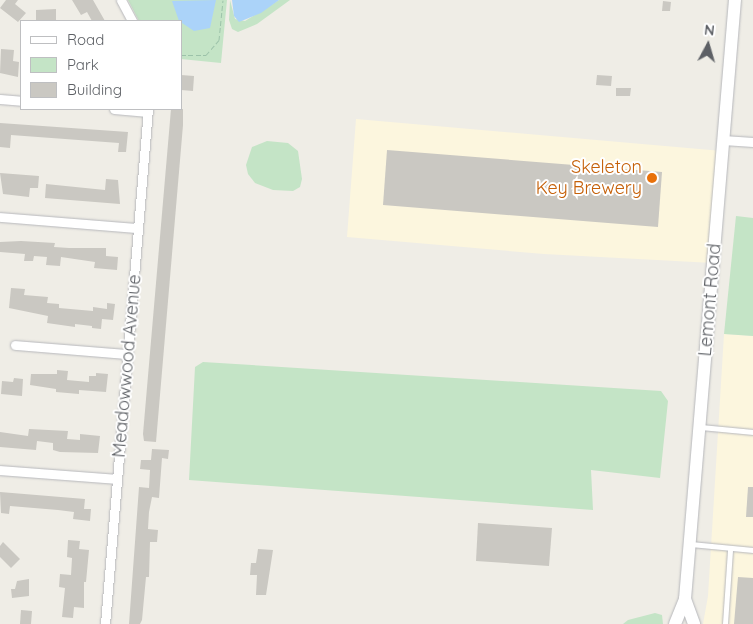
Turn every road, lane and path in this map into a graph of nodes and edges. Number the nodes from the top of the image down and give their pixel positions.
1 (121, 0) edge
2 (223, 0) edge
3 (735, 0) edge
4 (131, 20) edge
5 (182, 55) edge
6 (0, 99) edge
7 (20, 101) edge
8 (148, 110) edge
9 (723, 140) junction
10 (753, 142) edge
11 (0, 217) edge
12 (138, 228) junction
13 (14, 345) dead end
14 (128, 354) junction
15 (700, 427) junction
16 (753, 432) edge
17 (0, 470) edge
18 (117, 479) junction
19 (690, 544) junction
20 (730, 550) junction
21 (753, 550) edge
22 (685, 599) junction
23 (105, 624) edge
24 (675, 624) edge
25 (694, 624) edge
26 (725, 624) edge

1 - 4 street
2 - 5 path
3 - 9 main road, Lemont Road
6 - 7 street
8 - 12 street, Meadowwood Avenue
9 - 10 street
9 - 15 main road, Lemont Road
11 - 12 street
12 - 14 street, Meadowwood Avenue
13 - 14 street
14 - 18 street, Meadowwood Avenue
15 - 16 lane
15 - 19 main road, Lemont Road
17 - 18 street
18 - 23 street, Meadowwood Avenue
19 - 20 lane
19 - 22 main road, Lemont Road
20 - 21 lane
20 - 26 lane
22 - 24 main road, Lemont Road
22 - 25 main road, Lemont Road

